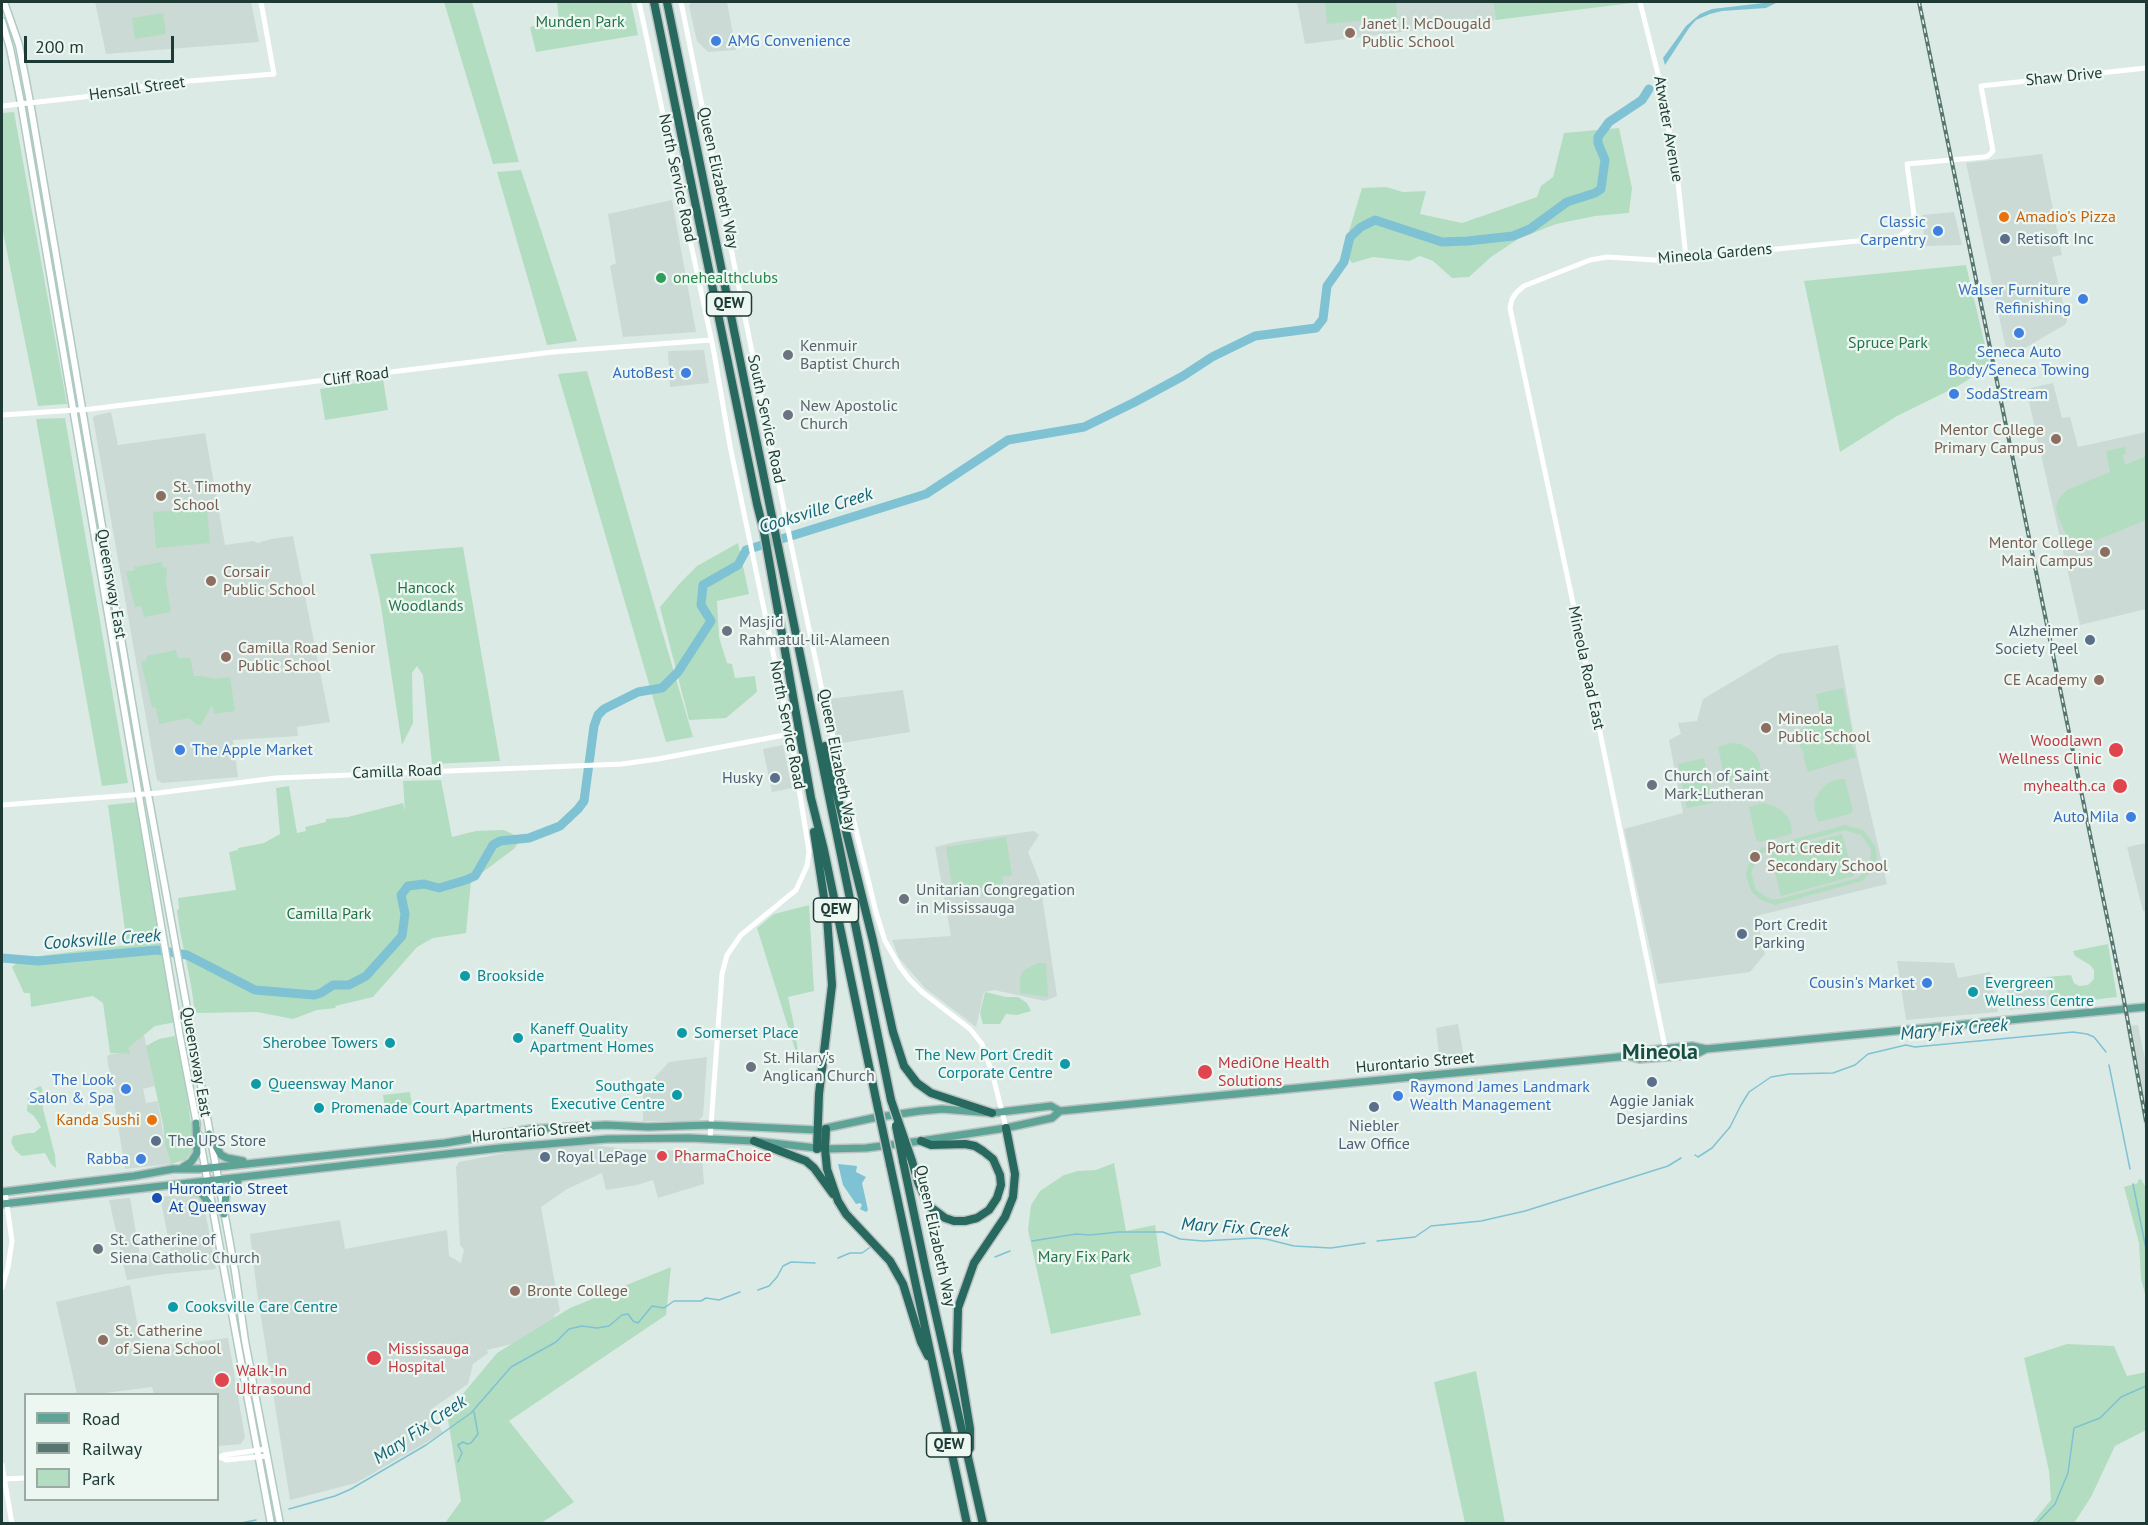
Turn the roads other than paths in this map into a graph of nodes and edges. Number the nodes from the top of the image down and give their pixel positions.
1 (4, 2) edge
2 (261, 2) edge
3 (639, 2) edge
4 (654, 2) edge
5 (667, 2) edge
6 (681, 2) edge
7 (1640, 2) edge
8 (2, 21) edge
9 (2146, 68) edge
10 (30, 102) junction
11 (21, 103) junction
12 (2, 106) edge
13 (1912, 225) joint
14 (1686, 258) junction
15 (1519, 290) joint
16 (711, 340) junction
17 (72, 410) junction
18 (81, 410) junction
19 (2, 415) edge
20 (813, 713) junction
21 (790, 734) junction
22 (138, 794) junction
23 (147, 794) junction
24 (810, 798) junction
25 (2, 805) edge
26 (2146, 1007) edge
27 (1666, 1053) junction
28 (1060, 1111) junction
29 (1002, 1112) junction
30 (992, 1113) junction
31 (196, 1123) junction
32 (710, 1125) junction
33 (1006, 1128) junction
34 (822, 1130) junction
35 (209, 1134) junction
36 (710, 1139) junction
37 (754, 1141) junction
38 (921, 1142) junction
39 (821, 1149) junction
40 (908, 1161) junction
41 (254, 1162) junction
42 (215, 1167) junction
43 (205, 1168) junction
44 (173, 1169) junction
45 (246, 1177) junction
46 (217, 1181) junction
47 (207, 1182) junction
48 (178, 1185) junction
49 (3, 1192) edge
50 (838, 1201) junction
51 (4, 1204) edge
52 (213, 1209) junction
53 (224, 1214) junction
54 (2, 1288) edge
55 (933, 1367) junction
56 (266, 1452) junction
57 (258, 1453) junction
58 (219, 1458) edge
59 (970, 1463) junction
60 (2, 1466) edge
61 (24, 1478) edge
62 (3, 1479) edge
63 (12, 1524) edge
64 (271, 1524) edge
65 (280, 1524) edge
66 (967, 1524) edge
67 (983, 1524) edge

1 - 10 main road, Queensway East
2 - 10 street, Hensall Street
3 - 16 street, North Service Road
4 - 24 highway, Queen Elizabeth Way / QEW
5 - 20 highway, Queen Elizabeth Way / QEW
6 - 29 street, South Service Road
7 - 14 street, Atwater Avenue
8 - 11 main road, Queensway East
9 - 13 street, Shaw Drive
10 - 11 street, Hensall Street
10 - 18 main road, Queensway East
11 - 12 street, Hensall Street
11 - 17 main road, Queensway East
13 - 14 street, Mineola Gardens
14 - 15 street, Mineola Gardens
15 - 27 street, Mineola Road East
16 - 18 street, Cliff Road
16 - 21 street, North Service Road
17 - 18 street, Cliff Road
17 - 19 street, Cliff Road
17 - 22 main road, Queensway East
18 - 23 main road, Queensway East
20 - 30 highway
20 - 40 highway, Queen Elizabeth Way / QEW, bridge
21 - 23 street, Camilla Road
21 - 32 street, North Service Road
22 - 23 street, Camilla Road
22 - 25 street, Camilla Road
22 - 31 main road, Queensway East
23 - 35 main road, Queensway East
24 - 34 highway
24 - 55 highway, Queen Elizabeth Way / QEW, bridge
26 - 27 main road, Hurontario Street
27 - 28 main road, Hurontario Street
28 - 29 main road, Hurontario Street
28 - 33 main road, Hurontario Street
29 - 30 main road, Hurontario Street
29 - 33 street, South Service Road
30 - 34 main road, Hurontario Street
31 - 43 main road, Queensway East
31 - 44 main road
32 - 34 main road, Hurontario Street
32 - 36 street, North Service Road
32 - 41 main road, Hurontario Street
33 - 38 main road, Hurontario Street
33 - 59 highway
34 - 39 highway
35 - 41 main road
35 - 42 main road, Queensway East
36 - 37 main road, Hurontario Street
36 - 45 main road, Hurontario Street
37 - 39 main road, Hurontario Street
37 - 50 highway
38 - 39 main road, Hurontario Street
38 - 40 highway
39 - 50 highway
40 - 59 highway, Queen Elizabeth Way / QEW
41 - 42 main road, Hurontario Street
42 - 43 main road, Hurontario Street
42 - 46 main road, Queensway East
43 - 44 main road, Hurontario Street
43 - 47 main road, Queensway East
44 - 49 main road, Hurontario Street
45 - 46 main road, Hurontario Street
45 - 53 main road
46 - 47 main road, Hurontario Street
46 - 53 main road, Queensway East
47 - 48 main road, Hurontario Street
47 - 52 main road, Queensway East
48 - 51 main road, Hurontario Street
48 - 52 main road
49 - 51 street
50 - 55 highway
51 - 54 street
52 - 57 main road, Queensway East
53 - 56 main road, Queensway East
55 - 66 highway, Queen Elizabeth Way / QEW
56 - 57 street
56 - 65 main road, Queensway East
57 - 58 street
57 - 64 main road, Queensway East
59 - 67 highway, Queen Elizabeth Way / QEW
60 - 62 street
61 - 62 street
62 - 63 street

